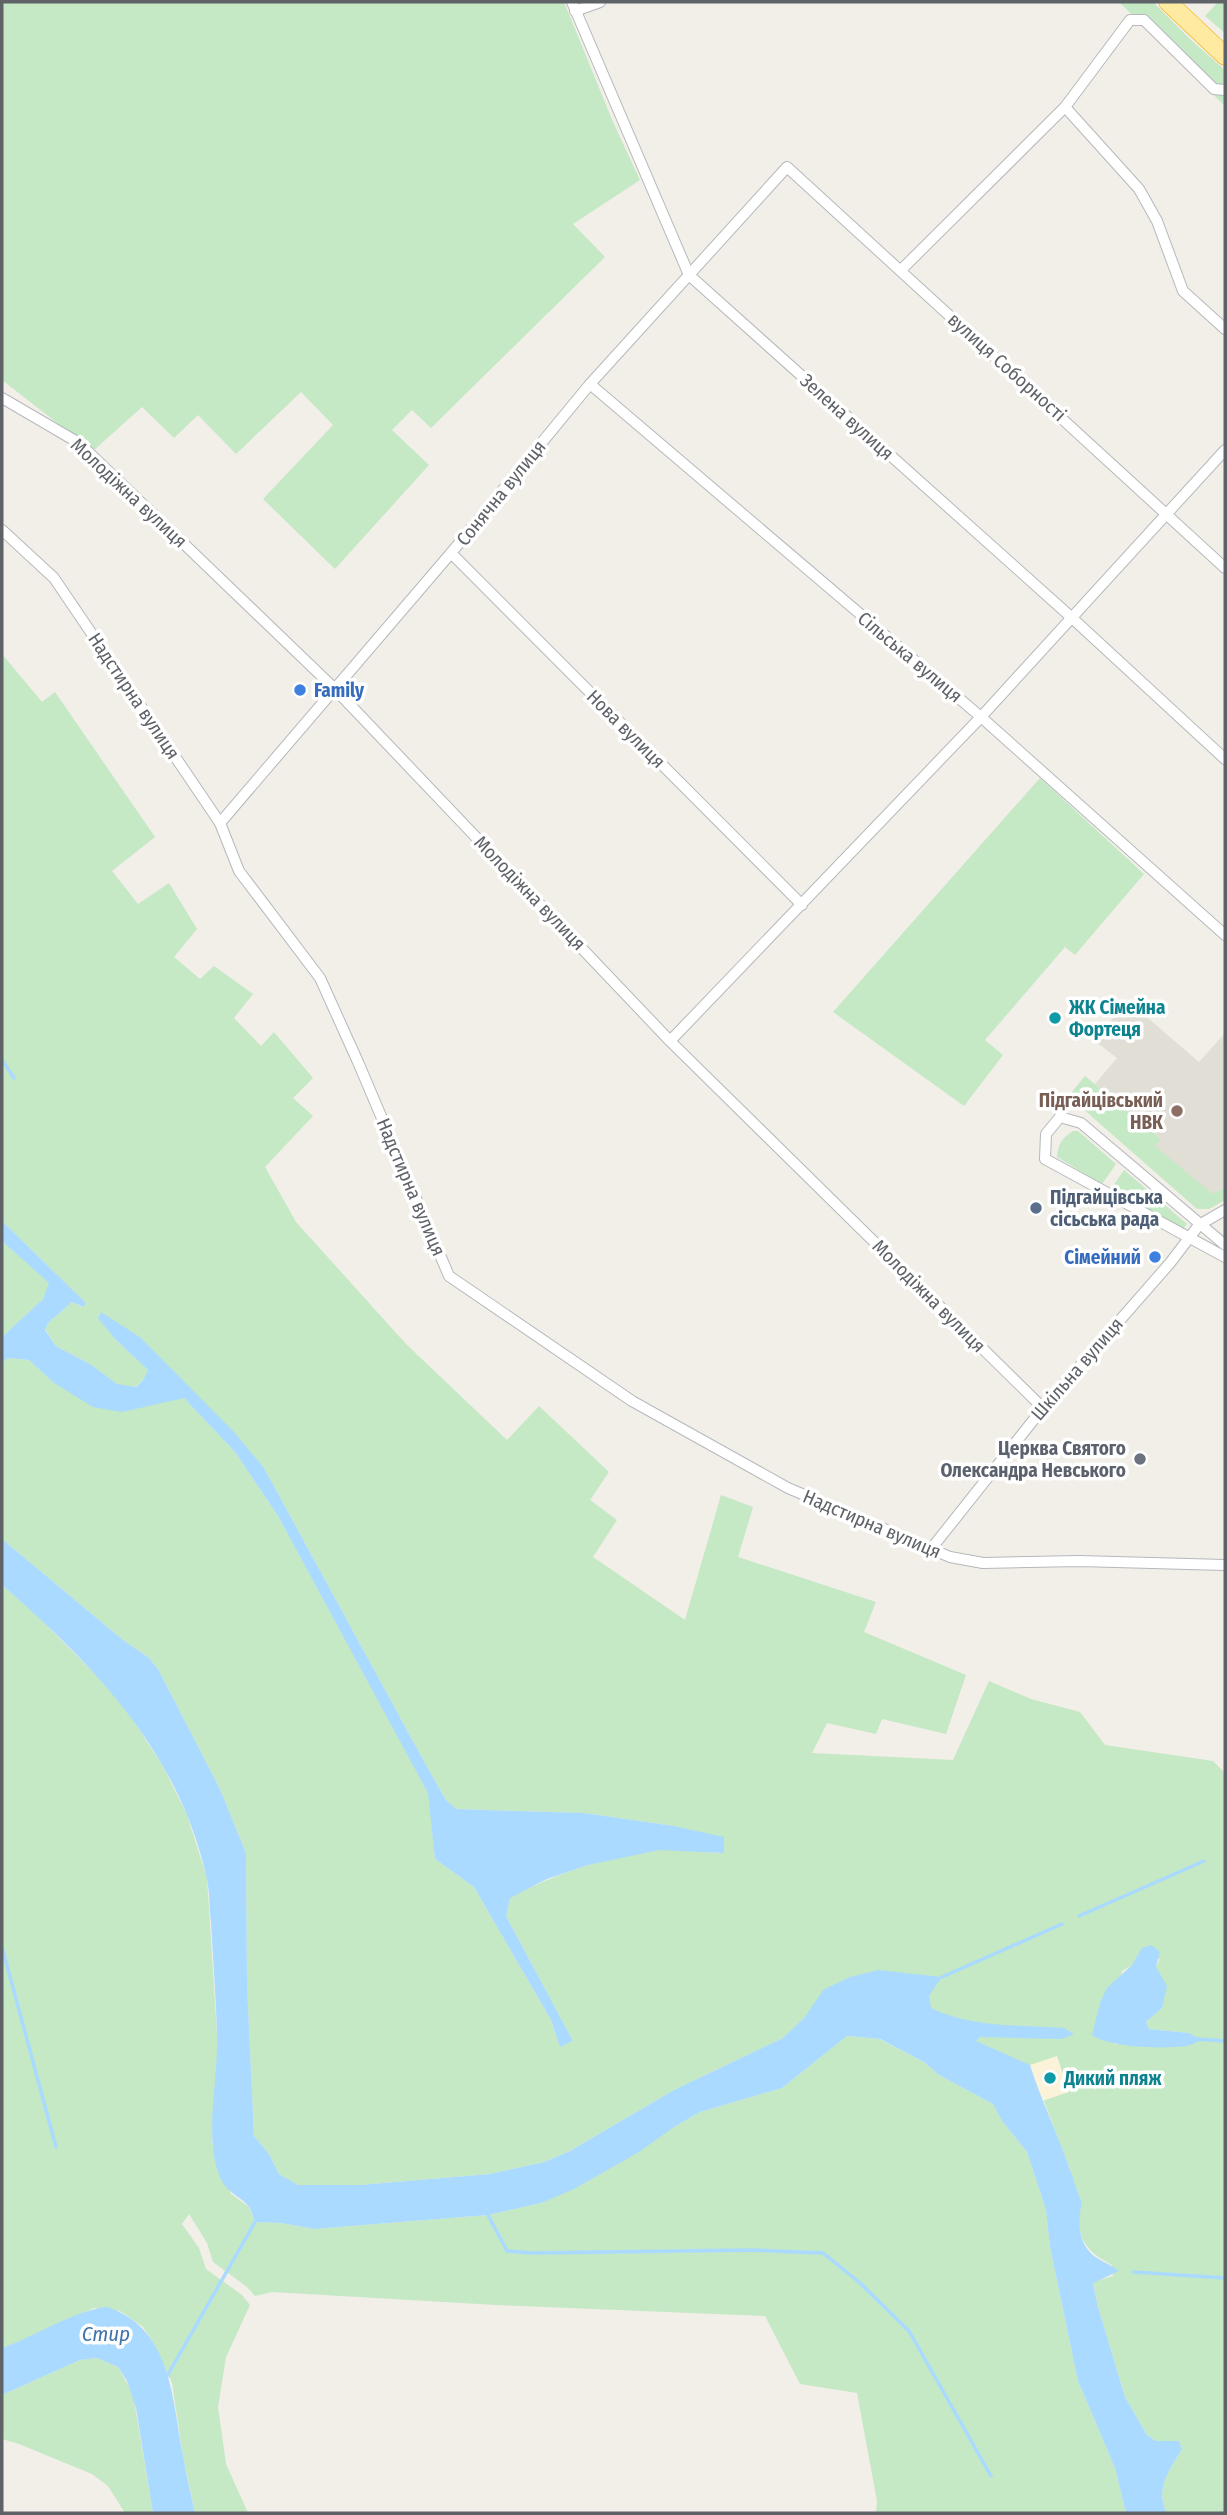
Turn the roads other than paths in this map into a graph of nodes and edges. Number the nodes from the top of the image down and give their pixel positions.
1 (600, 2) edge
2 (1168, 2) edge
3 (573, 6) edge
4 (1225, 57) edge
5 (1225, 90) edge
6 (1065, 107) junction
7 (787, 167) joint
8 (901, 271) junction
9 (689, 275) junction
10 (1225, 329) edge
11 (590, 384) junction
12 (2, 398) edge
13 (1225, 450) edge
14 (1167, 513) junction
15 (2, 530) edge
16 (451, 553) junction
17 (1225, 568) edge
18 (1071, 617) junction
19 (334, 688) junction
20 (981, 717) junction
21 (1225, 759) edge
22 (220, 823) junction
23 (802, 905) junction
24 (1225, 935) edge
25 (670, 1041) junction
26 (1225, 1210) edge
27 (1199, 1225) junction
28 (1189, 1239) junction
29 (1225, 1245) edge
30 (1225, 1257) edge
31 (1043, 1408) junction
32 (931, 1549) junction
33 (1225, 1565) edge

1 - 3 street
2 - 4 highway
3 - 9 street, Зелена вулиця
5 - 6 street
6 - 8 street
6 - 10 street
7 - 8 street, вулиця Соборності
7 - 9 street, Сонячна вулиця
8 - 14 street, вулиця Соборності
9 - 11 street, Сонячна вулиця
9 - 18 street, Зелена вулиця
11 - 16 street, Сонячна вулиця
11 - 20 street, Сільська вулиця
12 - 19 street, Молодіжна вулиця
13 - 14 street
14 - 17 street, вулиця Соборності
14 - 18 street
15 - 22 street, Надстирна вулиця
16 - 19 street, Сонячна вулиця
16 - 23 street, Нова вулиця
18 - 20 street
18 - 21 street, Зелена вулиця
19 - 22 street, Сонячна вулиця
19 - 25 street, Молодіжна вулиця
20 - 23 street
20 - 24 street, Сільська вулиця
22 - 32 street, Надстирна вулиця
23 - 25 street
25 - 31 street, Молодіжна вулиця
26 - 27 street
27 - 28 street, Шкільна вулиця
27 - 28 street
27 - 29 street
28 - 30 street
28 - 31 street, Шкільна вулиця
31 - 32 street, Шкільна вулиця
32 - 33 street, Надстирна вулиця

